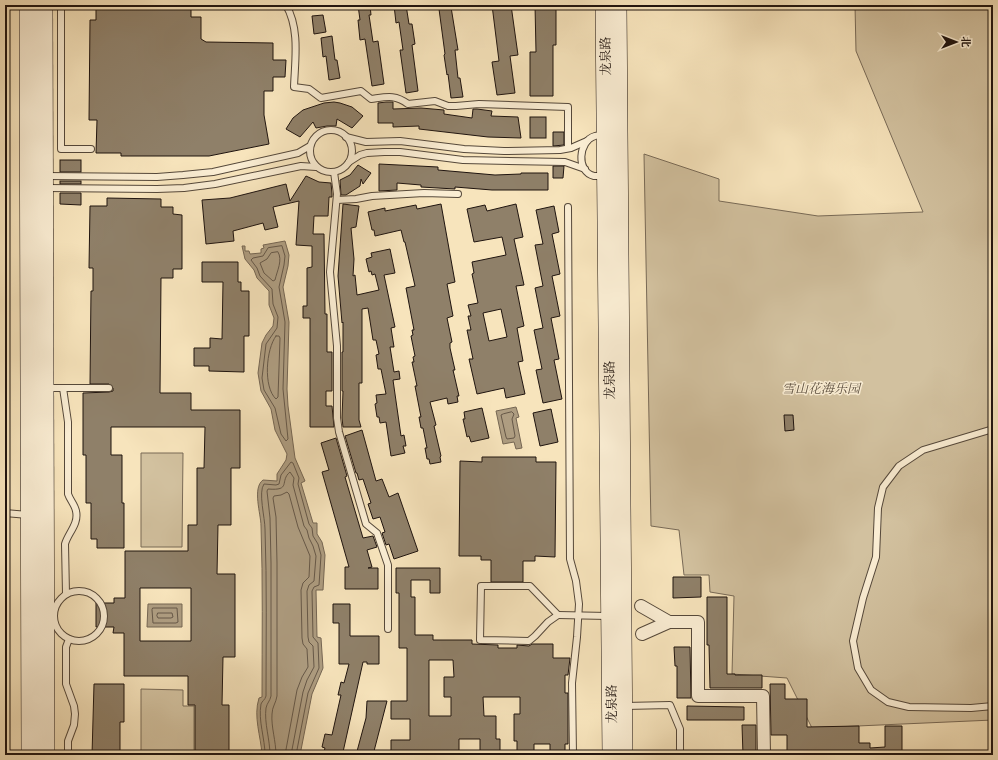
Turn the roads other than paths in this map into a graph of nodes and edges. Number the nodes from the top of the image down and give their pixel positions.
1 (28, 5) edge
2 (44, 5) edge
3 (61, 5) edge
4 (286, 5) edge
5 (604, 5) edge
6 (618, 5) edge
7 (53, 65) junction
8 (606, 135) junction
9 (346, 137) junction
10 (587, 141) junction
11 (310, 146) junction
12 (568, 148) junction
13 (91, 149) dead end
14 (349, 162) junction
15 (316, 167) junction
16 (585, 169) junction
17 (334, 172) junction
18 (606, 176) junction
19 (44, 182) junction
20 (458, 194) dead end
21 (337, 200) junction
22 (568, 206) dead end
23 (45, 388) junction
24 (63, 388) junction
25 (109, 388) dead end
26 (993, 429) edge
27 (5, 513) edge
28 (30, 515) junction
29 (66, 594) junction
30 (641, 606) dead end
31 (558, 615) junction
32 (578, 615) junction
33 (50, 616) junction
34 (610, 616) junction
35 (669, 622) junction
36 (388, 629) dead end
37 (642, 634) dead end
38 (69, 639) junction
39 (624, 706) junction
40 (993, 706) edge
41 (30, 755) edge
42 (46, 755) edge
43 (68, 755) edge
44 (573, 755) edge
45 (611, 755) edge
46 (624, 755) edge
47 (680, 755) edge
48 (764, 755) edge

1 - 28 main road
2 - 7 main road
3 - 7 lane
4 - 12 lane
5 - 8 main road, 龙泉路
6 - 39 main road, 龙泉路
7 - 13 lane
7 - 19 main road
8 - 10 lane
8 - 18 main road, 龙泉路
9 - 11 lane
9 - 12 lane
9 - 14 lane
10 - 12 lane
10 - 16 lane
11 - 15 lane
11 - 19 lane
14 - 16 lane
14 - 17 lane
15 - 17 lane
15 - 19 lane
16 - 18 lane
17 - 21 lane
18 - 34 main road, 龙泉路
19 - 23 main road
20 - 21 lane
21 - 36 lane
22 - 32 lane
23 - 24 lane
23 - 33 main road
24 - 25 lane
24 - 29 lane
26 - 40 lane
27 - 28 lane
28 - 41 main road
29 - 33 lane
29 - 38 lane
30 - 35 street
31 - 31 lane
31 - 32 lane
32 - 34 lane
32 - 44 lane
33 - 38 lane
33 - 42 main road
34 - 45 main road, 龙泉路
35 - 37 street
35 - 48 street
38 - 43 lane
39 - 46 main road, 龙泉路
39 - 47 lane

